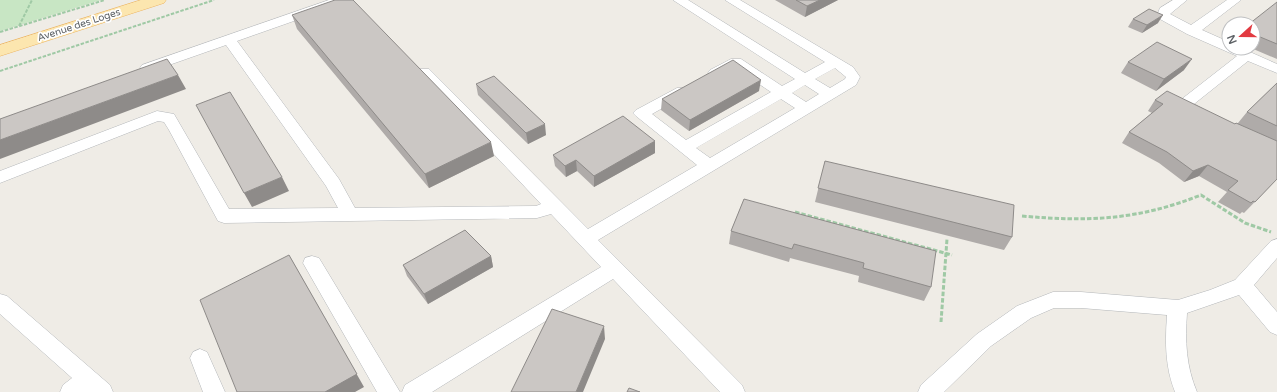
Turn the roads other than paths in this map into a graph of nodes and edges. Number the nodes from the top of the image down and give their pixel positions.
1 (158, 0) edge
2 (341, 0) edge
3 (679, 0) edge
4 (731, 0) edge
5 (1181, 0) edge
6 (1235, 0) edge
7 (1192, 31) junction
8 (229, 40) junction
9 (1221, 44) edge
10 (0, 51) edge
11 (1247, 56) joint
12 (835, 62) junction
13 (1277, 69) edge
14 (424, 72) edge
15 (133, 73) edge
16 (804, 79) junction
17 (781, 92) junction
18 (829, 94) junction
19 (805, 108) junction
20 (1210, 118) edge
21 (685, 147) junction
22 (709, 166) junction
23 (0, 176) edge
24 (553, 206) junction
25 (349, 214) junction
26 (586, 239) junction
27 (1277, 246) edge
28 (312, 263) dead end
29 (614, 270) junction
30 (1242, 285) junction
31 (0, 302) edge
32 (1178, 308) junction
33 (1277, 326) edge
34 (200, 358) dead end
35 (95, 386) edge
36 (71, 392) edge
37 (214, 392) edge
38 (389, 392) edge
39 (413, 392) edge
40 (734, 392) edge
41 (929, 392) edge
42 (1186, 392) edge

1 - 10 main road, Avenue des Loges
2 - 8 lane
3 - 16 lane
4 - 12 lane
5 - 7 lane
6 - 7 lane
7 - 9 lane
8 - 15 lane
8 - 25 lane
11 - 13 lane
11 - 20 lane
12 - 16 lane
12 - 18 lane
14 - 24 lane
16 - 17 lane
16 - 18 lane
17 - 19 lane
17 - 21 lane
17 - 21 lane
18 - 19 lane
19 - 22 lane
21 - 22 lane
22 - 26 lane
23 - 25 lane
24 - 25 lane
24 - 26 lane
26 - 29 lane
27 - 30 lane
28 - 38 lane
29 - 39 lane
29 - 40 lane
30 - 32 lane
30 - 33 lane
31 - 35 lane
32 - 41 lane
32 - 42 lane
34 - 37 lane
35 - 36 lane

